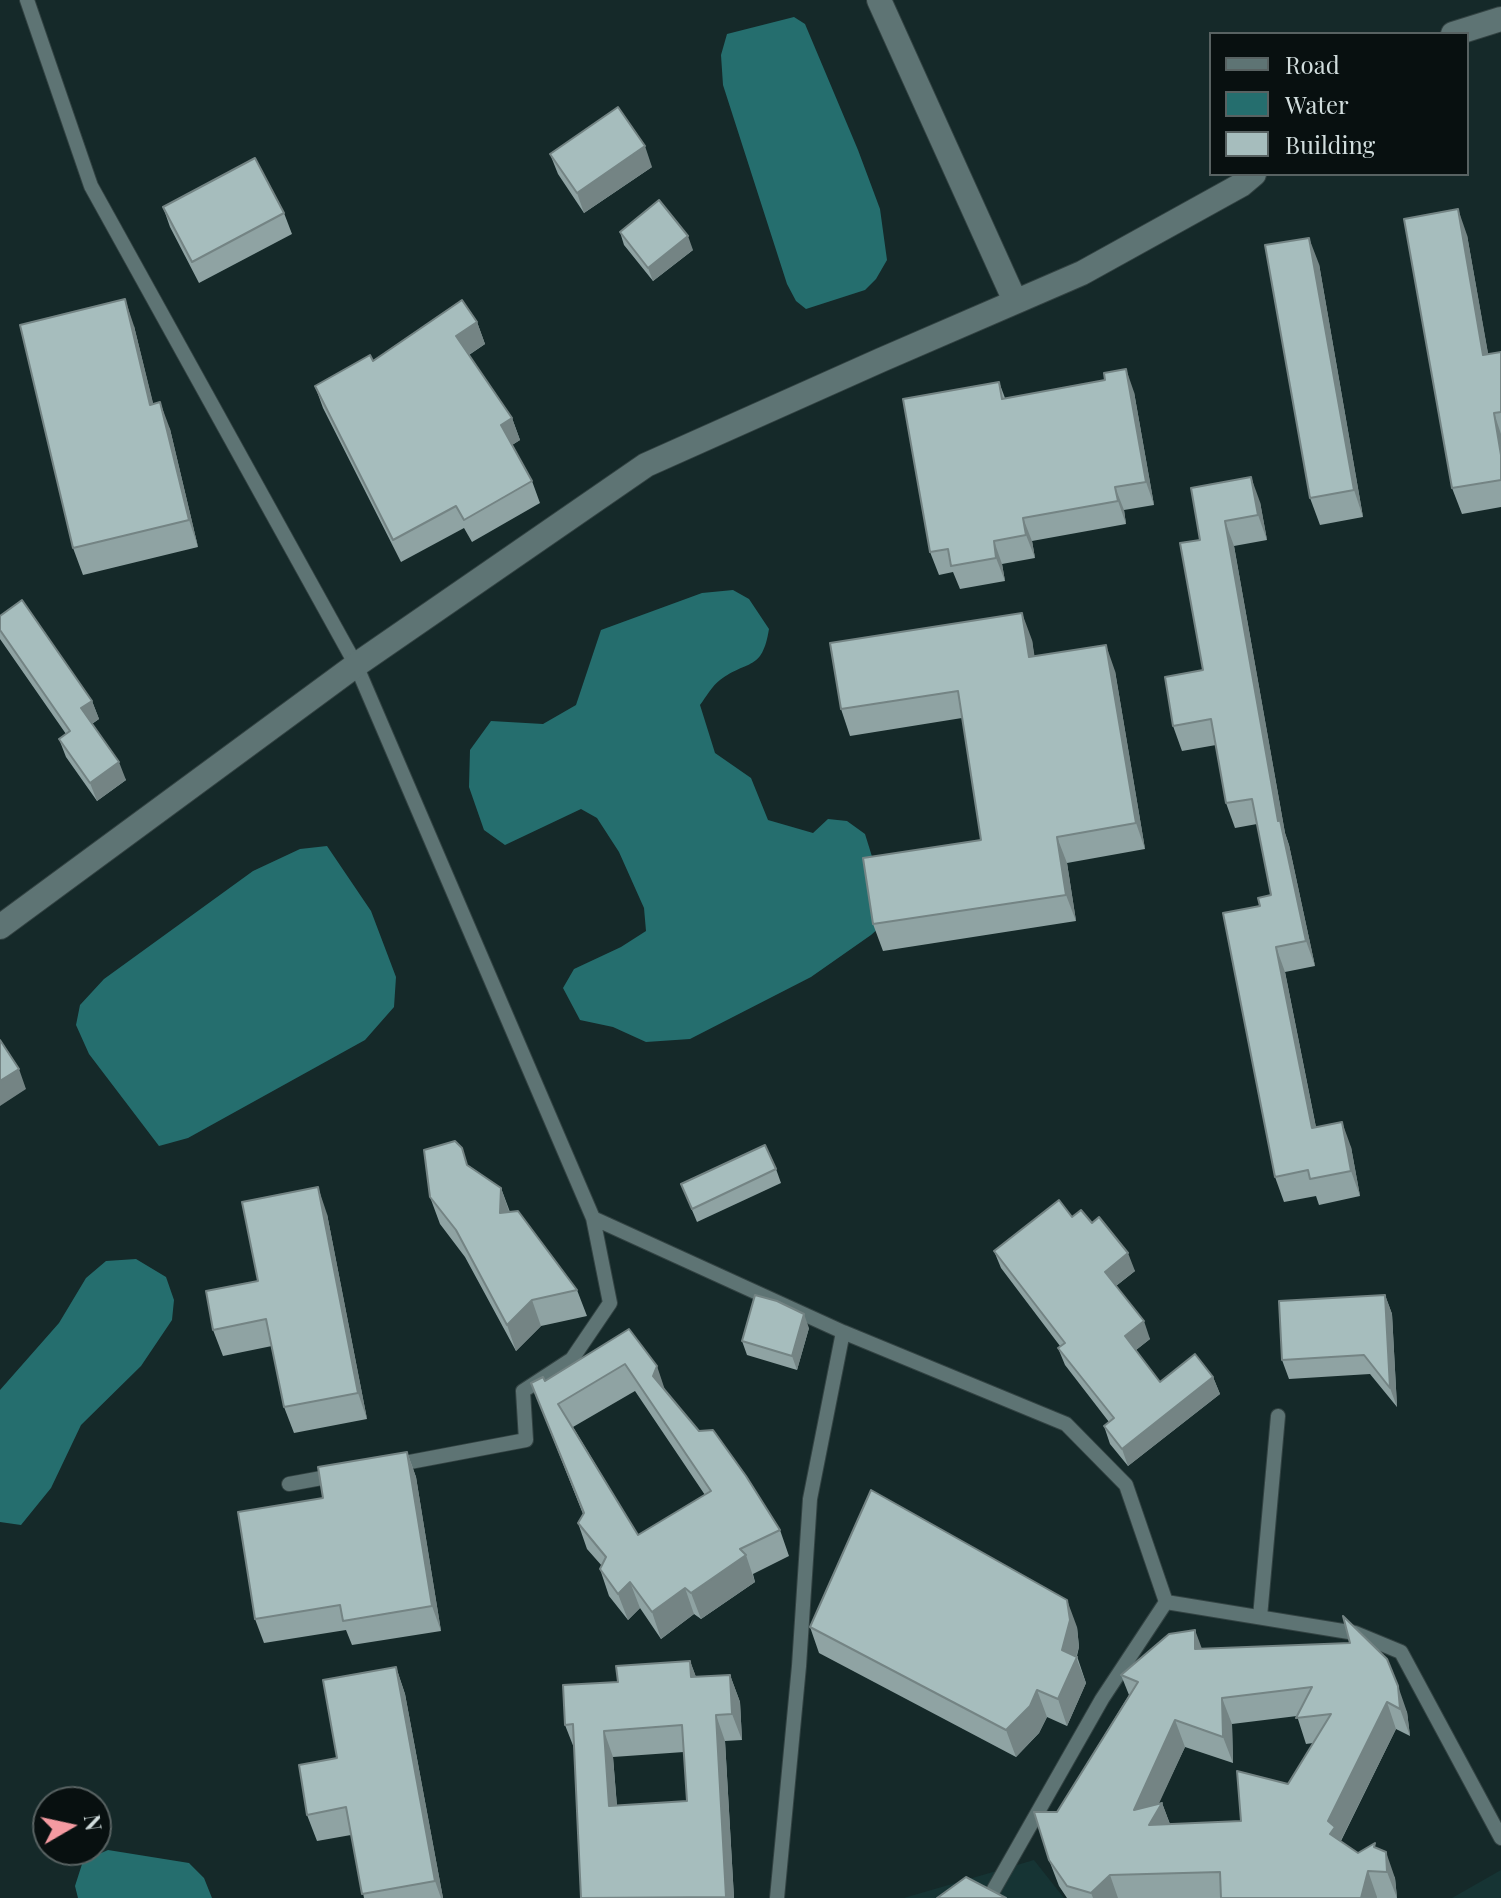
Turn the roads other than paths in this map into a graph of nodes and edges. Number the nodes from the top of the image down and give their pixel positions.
1 (27, 0) edge
2 (879, 0) edge
3 (1501, 19) edge
4 (1459, 32) edge
5 (1252, 176) edge
6 (1015, 301) junction
7 (356, 665) junction
8 (0, 927) edge
9 (593, 1218) junction
10 (843, 1332) junction
11 (1278, 1416) dead end
12 (377, 1468) edge
13 (348, 1473) edge
14 (289, 1484) dead end
15 (1166, 1602) junction
16 (1260, 1617) junction
17 (1501, 1838) edge
18 (777, 1898) edge
19 (989, 1898) edge

1 - 7 lane
2 - 6 street
3 - 4 street
5 - 6 street
6 - 7 street
7 - 8 street
7 - 9 lane
9 - 10 lane
9 - 12 lane
10 - 15 lane
10 - 18 lane
11 - 16 lane
13 - 14 lane
15 - 16 lane
15 - 19 lane
16 - 17 lane

